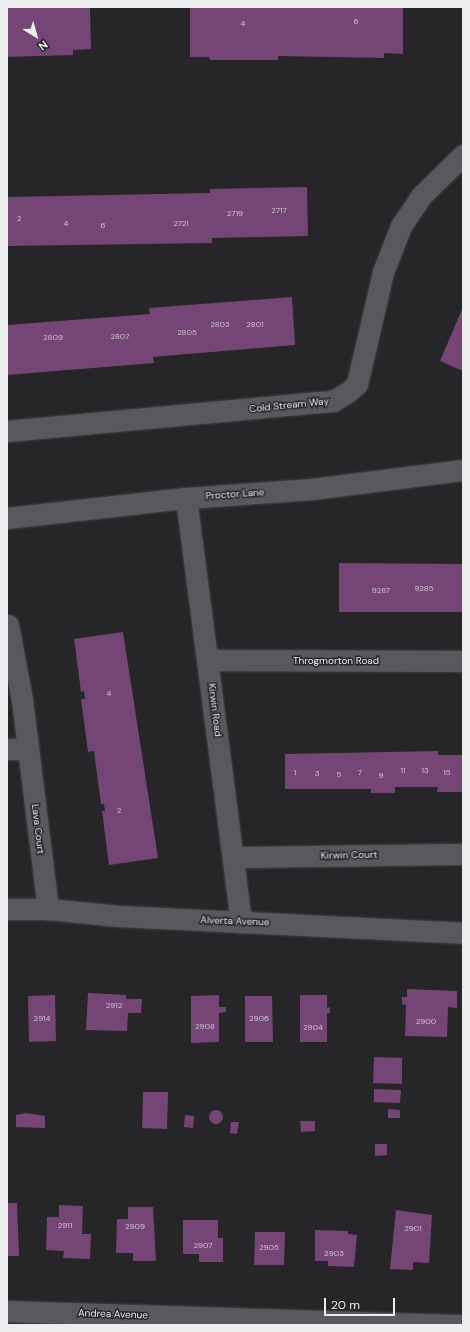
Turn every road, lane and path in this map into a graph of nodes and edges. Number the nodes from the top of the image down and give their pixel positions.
1 (463, 155) edge
2 (7, 431) edge
3 (463, 470) edge
4 (186, 498) junction
5 (7, 518) edge
6 (8, 625) edge
7 (209, 660) junction
8 (463, 661) edge
9 (7, 749) edge
10 (28, 749) junction
11 (463, 854) edge
12 (235, 856) junction
13 (48, 909) junction
14 (7, 910) edge
15 (241, 922) junction
16 (463, 933) edge
17 (7, 1311) edge
18 (459, 1325) edge

1 - 2 street, Cold Stream Way
3 - 4 street, Proctor Lane
4 - 5 street, Proctor Lane
4 - 7 street, Kirwin Road
6 - 10 street, Lava Court
7 - 8 street, Throgmorton Road
7 - 12 street, Kirwin Road
9 - 10 street
10 - 13 street, Lava Court
11 - 12 street, Kirwin Court
12 - 15 street, Kirwin Road
13 - 14 street, Alverta Avenue
13 - 15 street, Alverta Avenue
15 - 16 street, Alverta Avenue
17 - 18 street, Andrea Avenue

